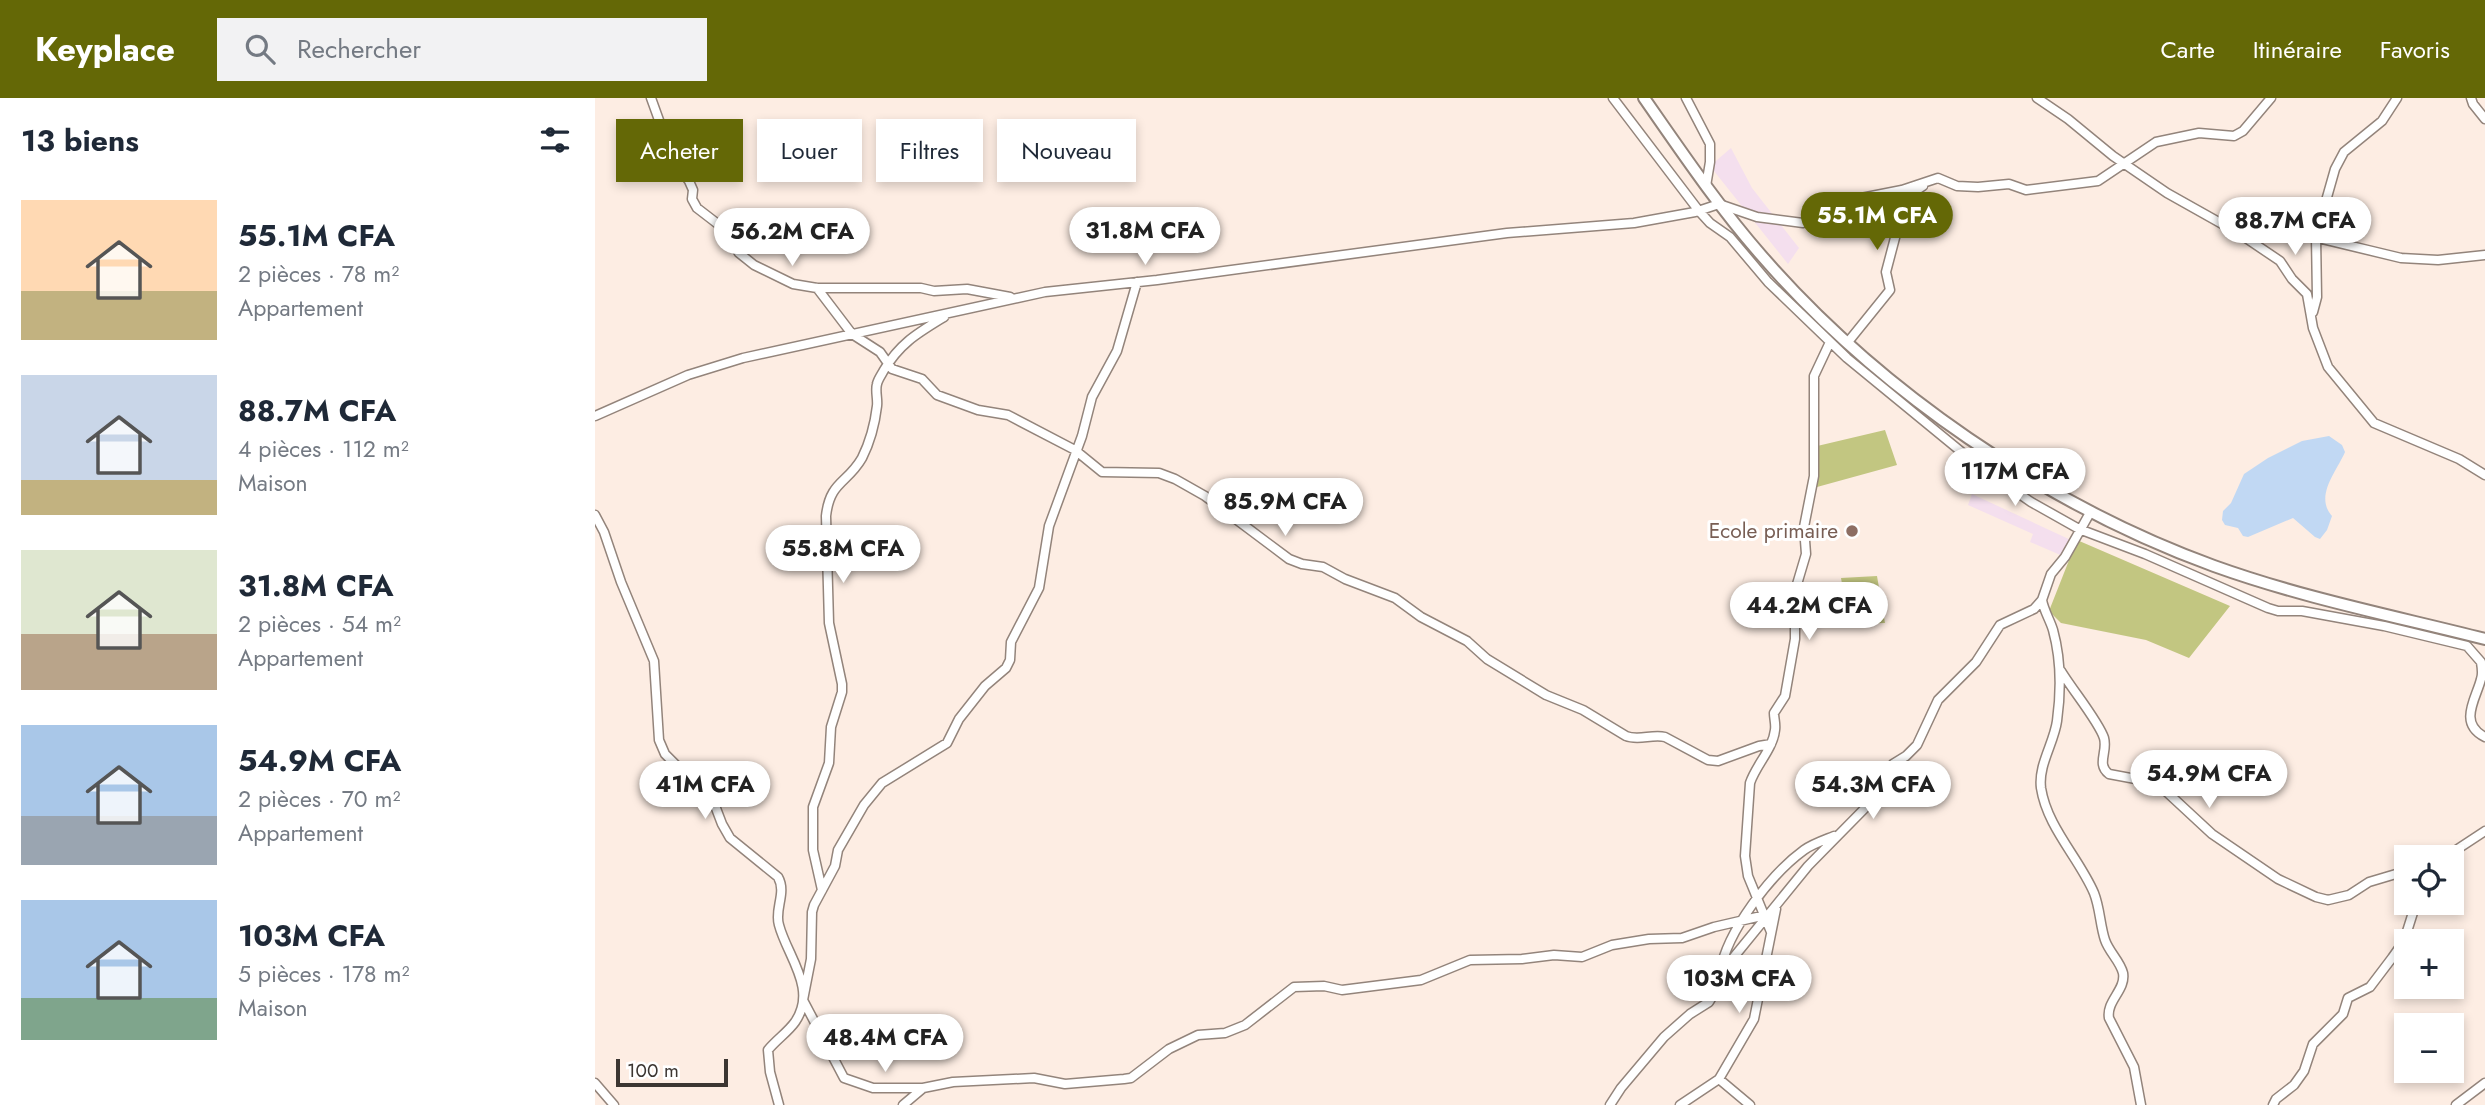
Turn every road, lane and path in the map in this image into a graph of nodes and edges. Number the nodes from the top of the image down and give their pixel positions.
1 (651, 98) edge
2 (1613, 98) edge
3 (1644, 98) edge
4 (1686, 98) edge
5 (2037, 98) edge
6 (2271, 98) edge
7 (2397, 98) edge
8 (2471, 98) edge
9 (2485, 119) edge
10 (2123, 163) junction
11 (1928, 181) junction
12 (1706, 186) junction
13 (1719, 204) junction
14 (1699, 211) junction
15 (2240, 234) junction
16 (2316, 236) junction
17 (2485, 256) edge
18 (1137, 282) junction
19 (817, 288) junction
20 (1013, 298) junction
21 (953, 312) junction
22 (2312, 319) junction
23 (852, 334) junction
24 (1830, 342) junction
25 (1848, 342) junction
26 (888, 363) junction
27 (595, 416) edge
28 (1076, 450) junction
29 (2485, 475) edge
30 (2091, 511) junction
31 (595, 515) edge
32 (2079, 529) junction
33 (2042, 600) junction
34 (2485, 639) edge
35 (2059, 668) junction
36 (2485, 737) edge
37 (1771, 744) junction
38 (2485, 831) edge
39 (1840, 833) junction
40 (2464, 845) edge
41 (2394, 875) edge
42 (822, 890) junction
43 (1758, 900) junction
44 (1777, 906) junction
45 (2412, 915) edge
46 (1767, 916) junction
47 (1743, 920) junction
48 (1772, 932) junction
49 (1720, 974) junction
50 (803, 1000) junction
51 (1719, 1079) junction
52 (595, 1083) edge
53 (2485, 1083) edge
54 (923, 1088) junction
55 (610, 1102) edge
56 (779, 1105) edge
57 (903, 1105) edge
58 (1610, 1105) edge
59 (1680, 1105) edge
60 (1750, 1105) edge
61 (2141, 1105) edge
62 (2273, 1105) edge
63 (2456, 1105) edge

1 - 19 street
2 - 14 street
3 - 12 main road
4 - 12 street
5 - 10 street
6 - 10 street
7 - 16 street
8 - 9 street
10 - 11 street
10 - 15 street
11 - 13 street
11 - 25 street
12 - 13 main road
13 - 14 street
13 - 25 main road
14 - 18 street
14 - 24 street
15 - 16 street
15 - 22 street
16 - 17 street
16 - 22 street
18 - 20 street
18 - 28 street
19 - 20 street
19 - 23 street
20 - 21 street
21 - 23 street
21 - 26 street
22 - 29 street
23 - 26 street
23 - 27 street
24 - 32 street
24 - 37 street
25 - 30 main road
26 - 28 street
26 - 42 street
28 - 37 street
28 - 42 street
30 - 32 street
30 - 34 main road
31 - 50 street
32 - 33 street
32 - 36 street
33 - 35 street
33 - 39 street
35 - 41 street
35 - 61 street
37 - 43 street
38 - 40 street
39 - 43 street
39 - 44 street
42 - 50 street
43 - 46 street
43 - 47 street
44 - 46 street
44 - 48 street
45 - 62 street
46 - 47 street
46 - 48 street
46 - 49 street
47 - 49 street
47 - 54 street
48 - 51 street
49 - 58 street
50 - 54 street
50 - 56 street
51 - 59 street
51 - 60 street
52 - 55 street
53 - 63 street
54 - 57 street

